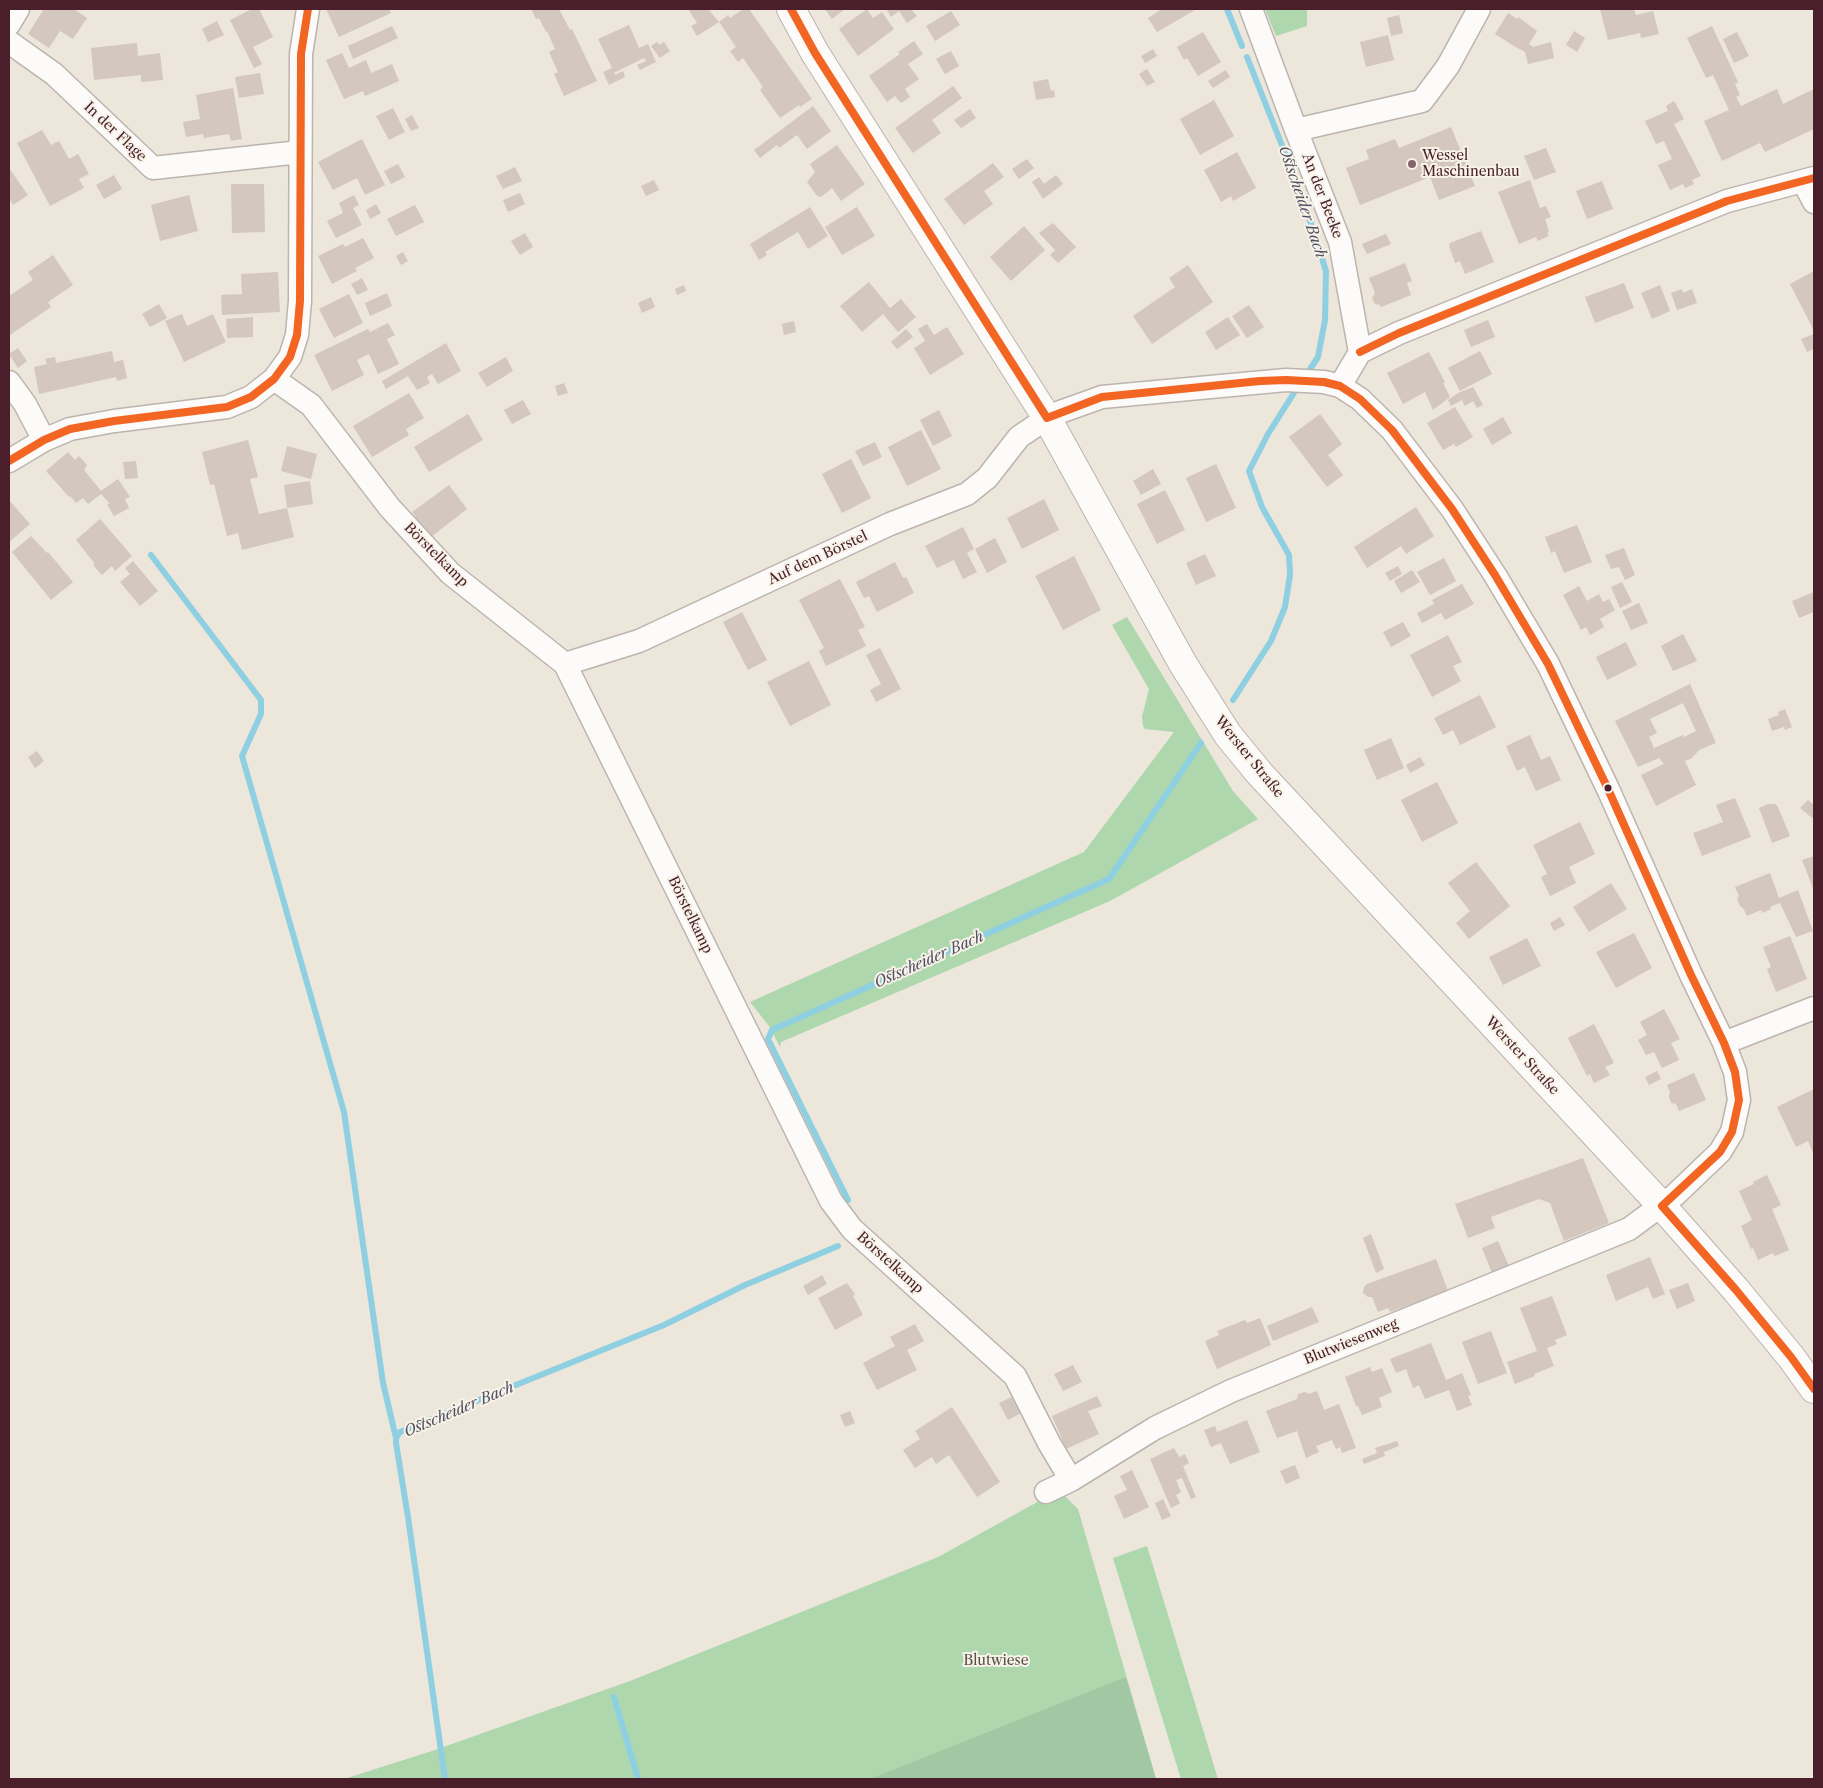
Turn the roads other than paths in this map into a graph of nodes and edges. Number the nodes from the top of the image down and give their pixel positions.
1 (18, 9) edge
2 (308, 9) edge
3 (791, 9) edge
4 (1251, 9) edge
5 (1479, 9) edge
6 (9, 24) edge
7 (9, 42) edge
8 (1296, 130) junction
9 (300, 152) junction
10 (1809, 179) edge
11 (1814, 202) edge
12 (1360, 352) junction
13 (274, 379) junction
14 (9, 382) edge
15 (1332, 384) junction
16 (1047, 418) junction
17 (44, 440) junction
18 (9, 461) edge
19 (566, 664) junction
20 (1814, 1008) edge
21 (1724, 1043) junction
22 (1662, 1206) junction
23 (1814, 1389) edge
24 (1070, 1480) junction
25 (1046, 1492) dead end

1 - 6 street
2 - 9 street
3 - 16 main road, Werster Straße
4 - 8 street, An der Beeke
5 - 8 street
7 - 9 street, In der Flage
8 - 12 street, An der Beeke
9 - 13 street
10 - 11 street
10 - 12 street
12 - 15 street
13 - 17 street
13 - 19 street, Börstelkamp
14 - 17 street
15 - 16 street, Auf dem Börstel
15 - 21 street, Blutwiesenweg
16 - 19 street, Auf dem Börstel
16 - 22 main road, Werster Straße
17 - 18 street
19 - 24 street, Börstelkamp
20 - 21 street
21 - 22 street, Blutwiesenweg
22 - 23 main road, Werster Straße
22 - 24 street, Blutwiesenweg
24 - 25 street, Blutwiesenweg

